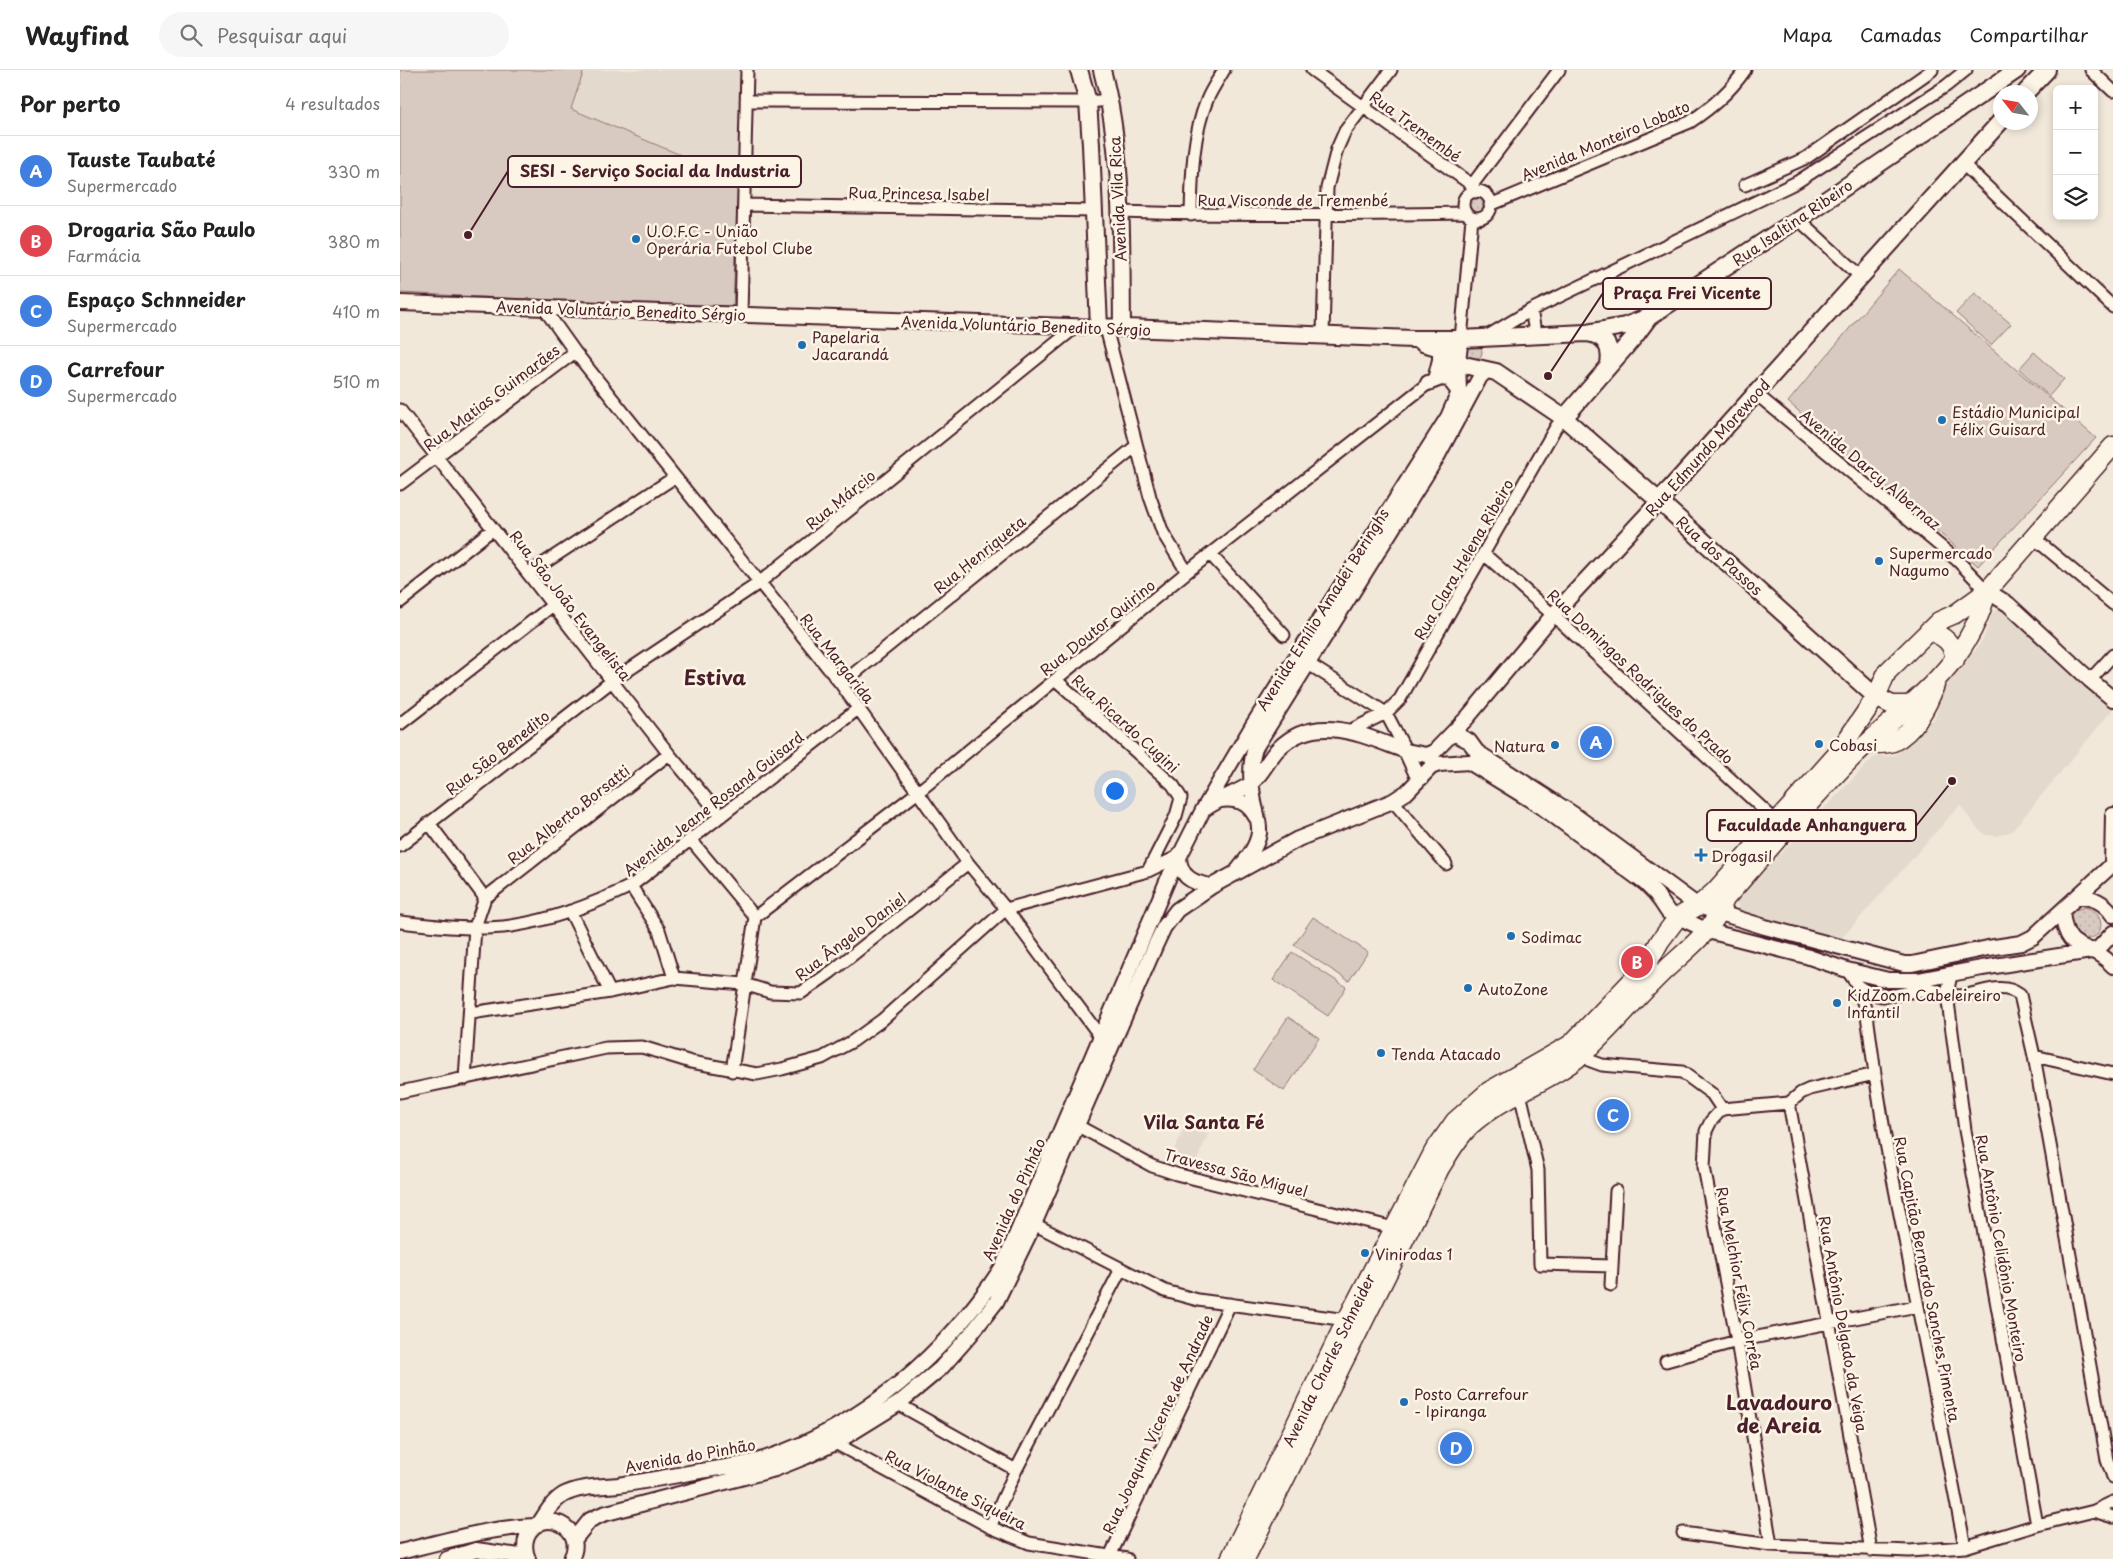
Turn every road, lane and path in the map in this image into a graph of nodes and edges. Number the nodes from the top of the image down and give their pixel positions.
1 (747, 70) edge
2 (1079, 70) edge
3 (1102, 70) edge
4 (1224, 70) edge
5 (1312, 70) edge
6 (1391, 70) edge
7 (1560, 70) edge
8 (1745, 70) edge
9 (1932, 70) edge
10 (1966, 70) edge
11 (2047, 70) edge
12 (2091, 70) edge
13 (2012, 73) edge
14 (2018, 85) edge
15 (2033, 85) edge
16 (2113, 91) edge
17 (1110, 100) junction
18 (746, 101) junction
19 (1088, 102) junction
20 (1362, 107) junction
21 (1993, 130) edge
22 (1963, 164) junction
23 (1745, 185) dead end
24 (1473, 188) junction
25 (744, 205) junction
26 (1490, 205) junction
27 (1094, 211) junction
28 (1120, 212) junction
29 (1191, 215) junction
30 (1327, 215) junction
31 (1469, 215) junction
32 (1798, 218) junction
33 (1860, 276) junction
34 (400, 303) edge
35 (543, 307) junction
36 (2113, 307) edge
37 (1531, 310) junction
38 (741, 314) junction
39 (1649, 317) junction
40 (1077, 326) junction
41 (1102, 327) junction
42 (1122, 328) junction
43 (1586, 333) junction
44 (1323, 335) junction
45 (1536, 337) junction
46 (1484, 338) junction
47 (1412, 339) junction
48 (1461, 339) junction
49 (1441, 348) junction
50 (576, 352) junction
51 (1458, 360) junction
52 (1609, 364) junction
53 (1487, 370) junction
54 (1433, 379) junction
55 (1459, 392) junction
56 (1756, 393) junction
57 (400, 410) edge
58 (1564, 418) junction
59 (1136, 446) junction
60 (2113, 446) edge
61 (437, 456) junction
62 (675, 477) junction
63 (400, 484) edge
64 (1659, 501) junction
65 (493, 529) junction
66 (2034, 538) junction
67 (1484, 554) junction
68 (1211, 555) junction
69 (1187, 572) junction
70 (529, 573) junction
71 (759, 583) junction
72 (1987, 591) junction
73 (400, 602) edge
74 (2113, 604) edge
75 (552, 605) junction
76 (1553, 615) junction
77 (1928, 631) junction
78 (1284, 635) dead end
79 (2113, 655) edge
80 (1955, 660) junction
81 (1307, 663) junction
82 (1056, 680) junction
83 (2090, 680) junction
84 (612, 681) junction
85 (1936, 682) junction
86 (841, 684) junction
87 (1876, 697) junction
88 (2113, 699) edge
89 (1910, 705) junction
90 (859, 708) junction
91 (1386, 713) junction
92 (400, 724) edge
93 (1349, 731) junction
94 (1451, 735) junction
95 (1866, 744) junction
96 (1406, 751) junction
97 (669, 754) junction
98 (1469, 762) junction
99 (1421, 778) junction
100 (1251, 784) junction
101 (918, 792) junction
102 (1217, 800) junction
103 (1393, 801) junction
104 (1203, 810) junction
105 (2113, 815) edge
106 (721, 816) junction
107 (1259, 822) junction
108 (1777, 822) junction
109 (429, 823) junction
110 (691, 840) junction
111 (400, 846) edge
112 (1179, 856) junction
113 (968, 863) junction
114 (1446, 864) dead end
115 (2112, 865) edge
116 (1148, 871) junction
117 (1232, 876) junction
118 (631, 886) junction
119 (1212, 886) junction
120 (2078, 897) junction
121 (485, 898) junction
122 (1698, 906) junction
123 (1006, 909) junction
124 (570, 911) junction
125 (2062, 911) junction
126 (1673, 914) junction
127 (1720, 914) junction
128 (2113, 915) edge
129 (755, 918) junction
130 (400, 922) edge
131 (475, 927) junction
132 (1708, 931) junction
133 (2113, 933) edge
134 (1660, 941) junction
135 (1818, 942) junction
136 (2091, 951) junction
137 (1856, 952) junction
138 (1681, 956) junction
139 (1806, 956) junction
140 (2113, 966) edge
141 (1847, 970) junction
142 (1951, 975) junction
143 (674, 978) junction
144 (744, 984) junction
145 (1858, 986) junction
146 (610, 992) junction
147 (1947, 994) junction
148 (1882, 997) junction
149 (471, 1013) junction
150 (1867, 1015) junction
151 (1100, 1036) junction
152 (1582, 1055) junction
153 (2034, 1056) junction
154 (732, 1071) junction
155 (1874, 1074) junction
156 (2113, 1074) edge
157 (465, 1079) junction
158 (400, 1092) edge
159 (1520, 1093) junction
160 (1788, 1103) junction
161 (1722, 1109) junction
162 (1078, 1126) junction
163 (1616, 1191) dead end
164 (1034, 1224) junction
165 (1394, 1228) junction
166 (1612, 1266) junction
167 (1121, 1269) junction
168 (1611, 1285) dead end
169 (1230, 1304) junction
170 (1917, 1306) junction
171 (1347, 1320) junction
172 (1829, 1322) junction
173 (1737, 1341) junction
174 (1666, 1361) dead end
175 (898, 1404) junction
176 (835, 1443) junction
177 (1016, 1470) junction
178 (2113, 1477) edge
179 (2113, 1502) edge
180 (2094, 1511) junction
181 (2113, 1517) edge
182 (537, 1525) junction
183 (2037, 1525) junction
184 (990, 1527) junction
185 (1683, 1533) dead end
186 (1771, 1545) junction
187 (1965, 1547) junction
188 (1871, 1550) junction
189 (400, 1552) edge
190 (575, 1552) edge
191 (1110, 1556) junction
192 (528, 1558) edge
193 (447, 1559) edge
194 (1127, 1559) edge
195 (1230, 1559) edge
196 (1245, 1559) edge

1 - 18 street
2 - 19 main road, Avenida Vila Rica
3 - 17 main road, Avenida Vila Rica
4 - 29 street
5 - 20 street, Rua Tremembé
6 - 20 street
7 - 24 street
8 - 26 street, Avenida Monteiro Lobato
9 - 23 street
10 - 37 street
11 - 15 main road
12 - 16 street
13 - 14 main road
13 - 32 main road, Rua Isaltina Ribeiro
17 - 19 street
17 - 28 main road, Avenida Vila Rica
18 - 19 street
18 - 25 street
19 - 27 main road, Avenida Vila Rica
20 - 24 street, Rua Tremembé
20 - 30 street
21 - 22 main road, Rua Edmundo Morewood
22 - 33 main road, Rua Edmundo Morewood
22 - 36 street
24 - 26 street
24 - 31 street
25 - 27 street, Rua Princesa Isabel
25 - 38 street
26 - 31 street
27 - 41 main road, Avenida Vila Rica
28 - 29 street, Rua Visconde de Tremenbé
28 - 42 main road, Avenida Vila Rica
29 - 30 street, Rua Visconde de Tremenbé
30 - 31 street, Rua Visconde de Tremenbé
30 - 44 street
31 - 48 street
32 - 33 street
32 - 39 main road, Rua Isaltina Ribeiro
33 - 56 main road, Rua Edmundo Morewood
34 - 35 street, Avenida Voluntário Benedito Sérgio
35 - 38 street, Avenida Voluntário Benedito Sérgio
35 - 50 street, Rua Margarida
37 - 45 street
37 - 46 street
38 - 40 street, Avenida Voluntário Benedito Sérgio
39 - 43 main road, Rua Isaltina Ribeiro
39 - 52 main road
40 - 41 street, Avenida Voluntário Benedito Sérgio
40 - 71 street, Rua Márcio
41 - 42 main road, Avenida Voluntário Benedito Sérgio
41 - 59 street
42 - 44 main road, Avenida Voluntário Benedito Sérgio
43 - 45 main road, Rua Isaltina Ribeiro
43 - 52 main road
44 - 47 main road, Avenida Voluntário Benedito Sérgio
45 - 46 main road, Rua Isaltina Ribeiro
46 - 48 main road, Rua Isaltina Ribeiro
47 - 48 main road, Avenida Voluntário Benedito Sérgio
47 - 49 main road, Avenida Voluntário Benedito Sérgio
48 - 51 street
49 - 51 main road, Avenida Voluntário Benedito Sérgio
49 - 54 main road
50 - 61 street, Rua Matias Guimarães
50 - 62 street, Rua Margarida
51 - 53 main road, Rua dos Passos
51 - 54 street, Rua Doutor Quirino
51 - 55 street
52 - 58 main road
53 - 58 main road, Rua dos Passos
53 - 81 street, Avenida Emílio Amadei Beringhs
54 - 55 street
54 - 68 street, Rua Doutor Quirino
55 - 104 street
56 - 64 main road, Rua Edmundo Morewood
56 - 72 street, Avenida Darcy Albernaz
57 - 61 street, Rua São João Evangelista
58 - 64 main road, Rua dos Passos
58 - 67 street, Rua Clara Helena Ribeiro
59 - 69 street
59 - 86 street, Rua Henriqueta
60 - 66 main road, Avenida Charles Schneider
61 - 63 street, Rua Matias Guimarães
61 - 65 street, Rua São João Evangelista
62 - 70 street
62 - 71 street, Rua Margarida
64 - 76 street, Rua Edmundo Morewood
64 - 87 main road, Rua dos Passos
65 - 70 street, Rua São João Evangelista
65 - 73 street
66 - 72 main road, Avenida Charles Schneider
66 - 74 street
67 - 76 street, Rua Domingos Rodrigues do Prado
67 - 91 street, Rua Clara Helena Ribeiro
68 - 69 street, Rua Doutor Quirino
68 - 78 street
69 - 82 street, Rua Doutor Quirino
70 - 75 street, Rua São João Evangelista
71 - 84 street, Rua Márcio
71 - 86 street, Rua Margarida
72 - 77 main road, Avenida Charles Schneider
72 - 80 main road, Avenida Charles Schneider
72 - 83 street
75 - 84 street, Rua São João Evangelista
75 - 92 street
76 - 94 street, Rua Edmundo Morewood
76 - 108 street, Rua Domingos Rodrigues do Prado
77 - 80 main road
77 - 87 main road, Avenida Charles Schneider
79 - 83 street
80 - 85 main road, Avenida Charles Schneider
81 - 91 street
81 - 100 street, Avenida Emílio Amadei Beringhs
82 - 101 street, Rua Doutor Quirino
82 - 116 street, Rua Ricardo Cugini
83 - 88 street
84 - 97 street, Rua São João Evangelista
84 - 109 street, Rua São Benedito
85 - 89 main road, Avenida Charles Schneider
85 - 95 main road
86 - 90 street, Rua Margarida
87 - 89 main road
87 - 108 main road, Avenida Charles Schneider
89 - 95 main road, Avenida Charles Schneider
90 - 101 street, Rua Margarida
90 - 106 street, Avenida Jeane Rosand Guisard
91 - 93 street
91 - 96 street
93 - 96 street
93 - 100 street
94 - 96 street, Rua Edmundo Morewood
94 - 98 street
94 - 122 street
95 - 127 main road, Avenida Charles Schneider
96 - 99 street
97 - 106 street, Rua São João Evangelista
97 - 121 street, Rua Alberto Borsatti
98 - 99 street
98 - 126 street
99 - 103 street
100 - 102 street
100 - 107 street, Avenida Emílio Amadei Beringhs
101 - 113 street, Rua Margarida
101 - 129 street, Rua Doutor Quirino
102 - 104 street
102 - 107 street
103 - 114 street
103 - 117 street
104 - 112 street
105 - 115 street
106 - 110 street, Avenida Jeane Rosand Guisard
107 - 117 street, Avenida Emílio Amadei Beringhs
108 - 122 main road, Avenida Charles Schneider
109 - 111 street, Rua São Benedito
109 - 121 street
110 - 118 street, Avenida Jeane Rosand Guisard
110 - 129 street
112 - 116 street
112 - 119 street
112 - 151 street, Avenida do Pinhão
113 - 123 street, Rua Margarida
113 - 144 street, Rua Ângelo Daniel
115 - 120 street
116 - 123 street
117 - 119 street
118 - 124 street, Avenida Jeane Rosand Guisard
118 - 143 street
119 - 162 street
120 - 125 street
120 - 128 street
121 - 131 street
122 - 126 main road, Avenida Charles Schneider
122 - 127 street
123 - 151 street, Rua Margarida
123 - 154 street
124 - 131 street, Avenida Jeane Rosand Guisard
124 - 146 street
125 - 136 street
125 - 137 street
126 - 132 street
126 - 134 main road, Avenida Charles Schneider
127 - 132 main road, Avenida Charles Schneider
127 - 135 street
129 - 144 street
130 - 131 street, Avenida Jeane Rosand Guisard
131 - 149 street
132 - 138 main road, Avenida Charles Schneider
132 - 139 street
133 - 136 street
134 - 138 main road
134 - 165 main road, Avenida Charles Schneider
135 - 137 street
135 - 139 street
136 - 140 street
136 - 142 street
137 - 141 street
138 - 152 main road, Avenida Charles Schneider
139 - 141 street
141 - 142 street
141 - 145 street, Rua Capitão Bernardo Sanches Pimenta
142 - 147 street, Rua Antônio Celidônio Monteiro
143 - 144 street, Rua Ângelo Daniel
143 - 146 street, Rua Ângelo Daniel
144 - 154 street
145 - 148 street
145 - 150 street, Rua Capitão Bernardo Sanches Pimenta
146 - 149 street, Rua Ângelo Daniel
147 - 148 street
147 - 153 street
147 - 183 street, Rua Antônio Celidônio Monteiro
148 - 150 street
149 - 157 street
150 - 155 street, Rua Capitão Bernardo Sanches Pimenta
151 - 182 street, Avenida do Pinhão
152 - 159 main road, Avenida Charles Schneider
152 - 161 street
153 - 156 street
153 - 178 street
154 - 157 street
155 - 160 street
155 - 170 street, Rua Capitão Bernardo Sanches Pimenta
157 - 158 street
159 - 166 street
159 - 196 main road, Avenida Charles Schneider
160 - 161 street
160 - 172 street, Rua Antônio Delgado da Veiga
161 - 173 street, Rua Melchior Félix Corrêa
162 - 164 street
162 - 165 street, Travessa São Miguel
163 - 166 street
164 - 167 street
164 - 175 street
165 - 171 main road, Avenida Charles Schneider
166 - 168 street
167 - 169 street
167 - 177 street
169 - 171 street
169 - 191 street, Rua Joaquim Vicente de Andrade
170 - 172 street
170 - 187 street, Rua Capitão Bernardo Sanches Pimenta
171 - 195 main road, Avenida Charles Schneider
172 - 173 street
172 - 188 street, Rua Antônio Delgado da Veiga
173 - 174 street
173 - 186 street, Rua Melchior Félix Corrêa
175 - 176 street
175 - 177 street
176 - 184 street, Rua Violante Siqueira
176 - 190 street
177 - 184 street
179 - 180 street
180 - 181 street
180 - 183 street
182 - 189 street
182 - 190 street
182 - 192 street, Avenida do Pinhão
183 - 187 street
184 - 191 street, Rua Violante Siqueira
185 - 186 street
186 - 188 street
187 - 188 street
191 - 194 street, Rua Violante Siqueira
192 - 193 street

